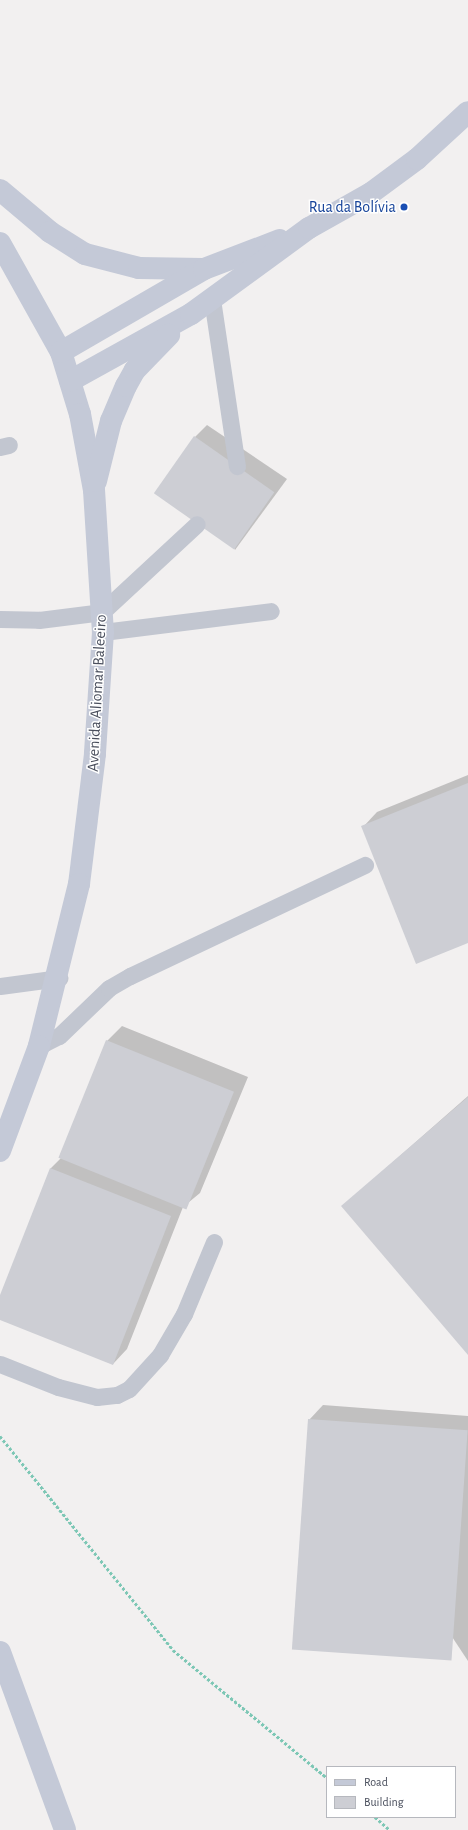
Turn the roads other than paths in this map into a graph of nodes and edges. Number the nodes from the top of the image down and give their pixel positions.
1 (468, 112) edge
2 (0, 190) edge
3 (309, 228) junction
4 (0, 243) edge
5 (204, 269) junction
6 (212, 299) junction
7 (191, 314) junction
8 (61, 352) junction
9 (70, 380) junction
10 (236, 466) dead end
11 (94, 490) junction
12 (197, 524) dead end
13 (271, 612) dead end
14 (0, 619) edge
15 (102, 622) junction
16 (365, 866) dead end
17 (59, 978) junction
18 (0, 986) edge
19 (39, 1046) junction
20 (0, 1151) edge
21 (214, 1242) dead end
22 (0, 1364) edge
23 (0, 1652) edge
24 (64, 1830) edge

1 - 3 main road
2 - 5 main road
3 - 5 main road
3 - 6 main road
4 - 8 main road, Avenida Aliomar Baleeiro
5 - 8 main road
6 - 7 main road
6 - 10 lane
7 - 9 main road
7 - 11 main road
8 - 9 main road, Avenida Aliomar Baleeiro
9 - 11 main road, Avenida Aliomar Baleeiro
11 - 15 main road, Avenida Aliomar Baleeiro
12 - 15 lane
13 - 15 lane
14 - 15 lane
15 - 17 main road, Avenida Aliomar Baleeiro
16 - 19 lane
17 - 18 lane
17 - 19 main road, Avenida Aliomar Baleeiro
19 - 20 main road, Avenida Aliomar Baleeiro
21 - 22 lane
23 - 24 main road

